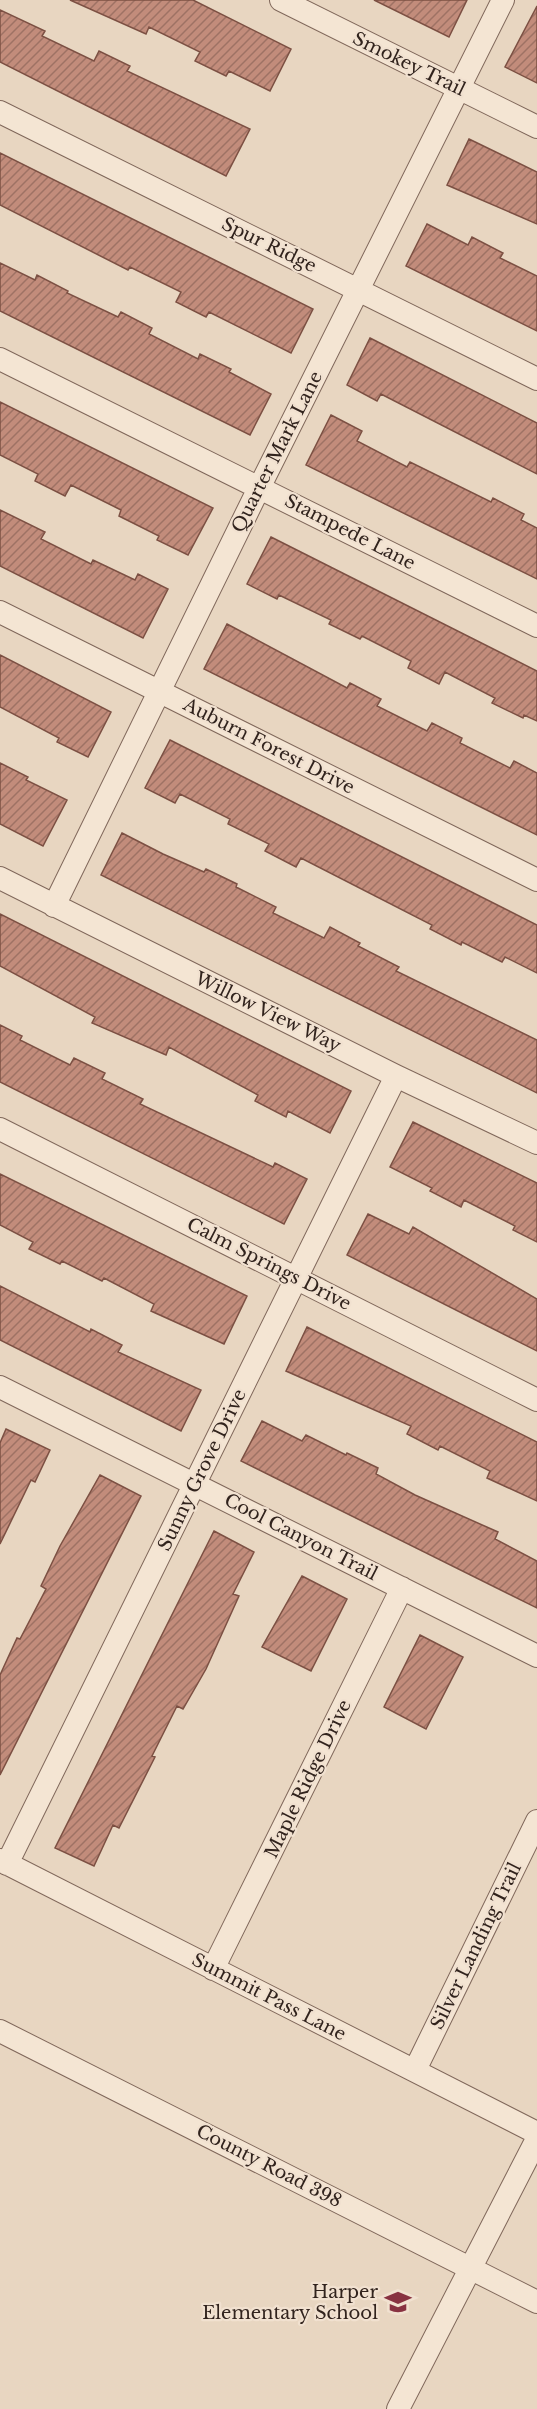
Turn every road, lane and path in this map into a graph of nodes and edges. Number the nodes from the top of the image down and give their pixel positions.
1 (281, 0) edge
2 (503, 0) edge
3 (460, 89) junction
4 (0, 112) edge
5 (537, 127) edge
6 (359, 290) junction
7 (0, 359) edge
8 (537, 380) edge
9 (260, 486) junction
10 (0, 612) edge
11 (537, 626) edge
12 (159, 691) junction
13 (0, 878) edge
14 (537, 880) edge
15 (54, 906) junction
16 (396, 1076) junction
17 (0, 1129) edge
18 (537, 1143) edge
19 (297, 1278) junction
20 (0, 1387) edge
21 (537, 1400) edge
22 (195, 1484) junction
23 (402, 1588) junction
24 (537, 1656) edge
25 (537, 1821) edge
26 (3, 1862) edge
27 (213, 1969) junction
28 (0, 2031) edge
29 (415, 2070) junction
30 (537, 2133) edge
31 (537, 2139) edge
32 (471, 2267) junction
33 (537, 2302) edge
34 (398, 2409) edge

1 - 3 street, Smokey Trail
2 - 3 street, Quarter Mark Lane
3 - 5 street, Smokey Trail
3 - 6 street, Quarter Mark Lane
4 - 6 street, Spur Ridge
6 - 8 street, Spur Ridge
6 - 9 street, Quarter Mark Lane
7 - 9 street, Stampede Lane
9 - 11 street, Stampede Lane
9 - 12 street, Quarter Mark Lane
10 - 12 street, Auburn Forest Drive
12 - 14 street, Auburn Forest Drive
12 - 15 street, Quarter Mark Lane
13 - 15 street, Willow View Way
15 - 16 street, Willow View Way
16 - 18 street, Willow View Way
16 - 19 street, Sunny Grove Drive
17 - 19 street, Calm Springs Drive
19 - 21 street, Calm Springs Drive
19 - 22 street, Sunny Grove Drive
20 - 22 street, Cool Canyon Trail
22 - 23 street, Cool Canyon Trail
22 - 26 street, Sunny Grove Drive
23 - 24 street, Cool Canyon Trail
23 - 27 street, Maple Ridge Drive
25 - 29 street, Silver Landing Trail
26 - 27 street, Summit Pass Lane
27 - 29 street, Summit Pass Lane
28 - 32 street, County Road 398
29 - 30 street, Summit Pass Lane
31 - 32 street
32 - 33 street, County Road 398
32 - 34 street

